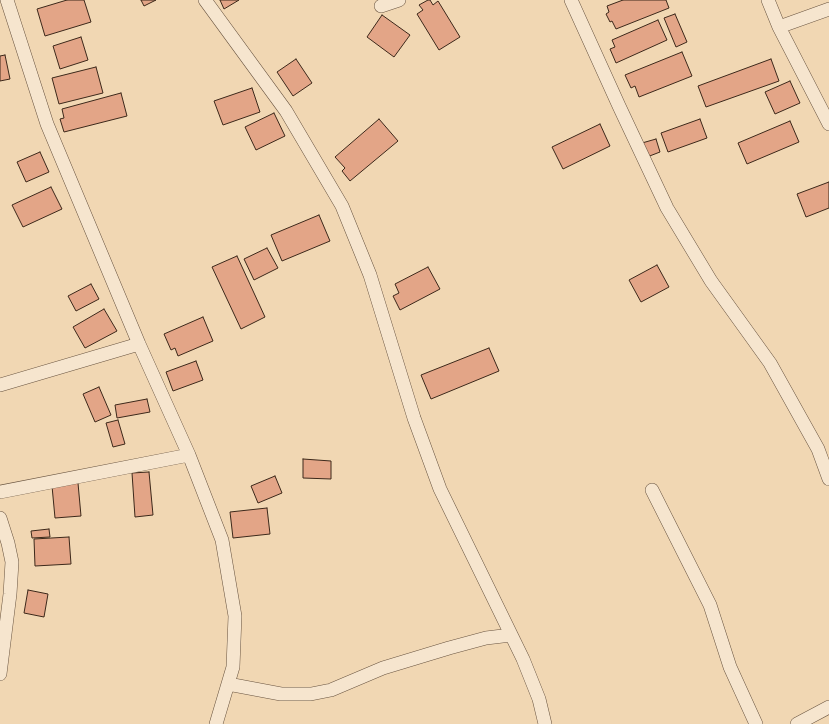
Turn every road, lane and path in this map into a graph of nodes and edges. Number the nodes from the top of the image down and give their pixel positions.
1 (7, 0) edge
2 (205, 0) edge
3 (399, 0) edge
4 (571, 0) edge
5 (768, 0) edge
6 (381, 6) dead end
7 (829, 9) edge
8 (779, 27) junction
9 (829, 124) edge
10 (139, 344) junction
11 (0, 385) edge
12 (189, 455) junction
13 (829, 479) edge
14 (652, 490) dead end
15 (0, 492) edge
16 (0, 518) edge
17 (511, 635) junction
18 (0, 674) edge
19 (228, 684) junction
20 (829, 707) edge
21 (216, 724) edge
22 (545, 724) edge
23 (756, 724) edge
24 (797, 724) edge

1 - 10 street
2 - 17 street
3 - 6 street
4 - 13 street
5 - 8 street
7 - 8 street
8 - 9 street
10 - 11 street
10 - 12 street
12 - 15 street
12 - 19 street
14 - 23 street
16 - 18 street
17 - 19 street
17 - 22 street
19 - 21 street
20 - 24 street

